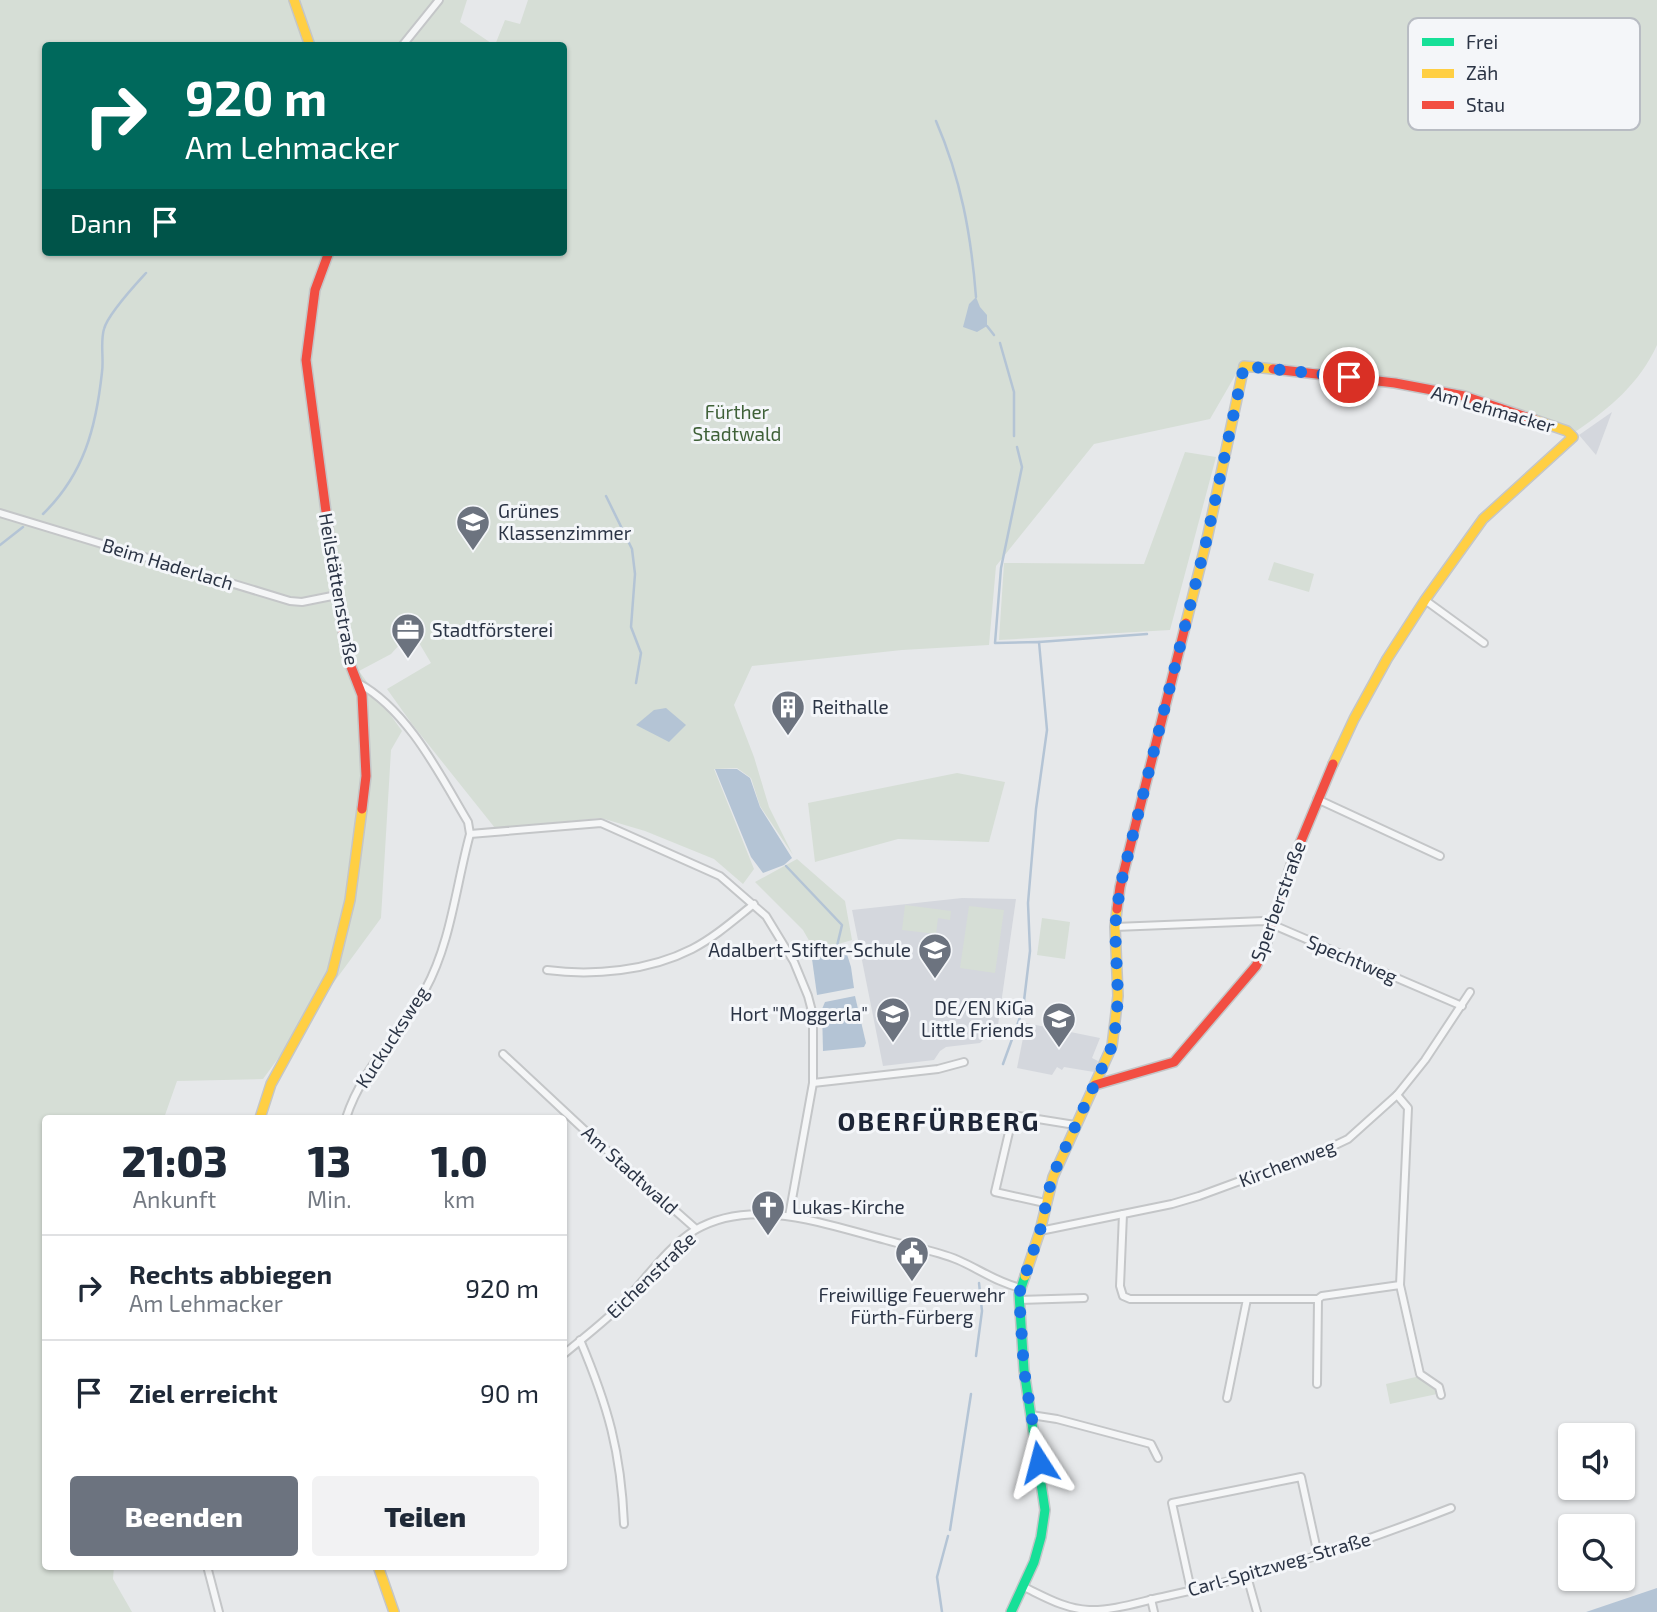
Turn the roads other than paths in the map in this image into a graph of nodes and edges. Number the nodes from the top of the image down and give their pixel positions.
1 (295, 0) edge
2 (439, 0) edge
3 (309, 42) edge
4 (405, 42) edge
5 (328, 256) edge
6 (1573, 437) joint
7 (0, 513) edge
8 (337, 596) junction
9 (1425, 600) junction
10 (1484, 643) dead end
11 (358, 683) junction
12 (1317, 799) junction
13 (470, 834) junction
14 (1440, 856) dead end
15 (754, 904) junction
16 (1272, 925) junction
17 (1115, 927) junction
18 (547, 970) dead end
19 (1470, 992) dead end
20 (1462, 1006) junction
21 (502, 1054) dead end
22 (964, 1062) dead end
23 (813, 1083) junction
24 (1095, 1085) junction
25 (1397, 1095) junction
26 (261, 1115) edge
27 (347, 1115) edge
28 (1075, 1125) junction
29 (1045, 1203) junction
30 (1124, 1214) junction
31 (789, 1216) junction
32 (696, 1229) junction
33 (1040, 1231) junction
34 (1400, 1286) junction
35 (1021, 1288) junction
36 (1084, 1298) dead end
37 (1318, 1298) junction
38 (1247, 1299) junction
39 (1019, 1300) junction
40 (580, 1340) junction
41 (567, 1351) edge
42 (1317, 1384) dead end
43 (1441, 1395) dead end
44 (1227, 1398) dead end
45 (1031, 1416) junction
46 (1158, 1458) dead end
47 (1451, 1508) dead end
48 (624, 1524) dead end
49 (1318, 1555) junction
50 (208, 1570) edge
51 (379, 1570) edge
52 (1247, 1576) junction
53 (1024, 1587) junction
54 (1191, 1590) junction
55 (1151, 1599) junction
56 (1088, 1611) edge
57 (219, 1612) edge
58 (394, 1612) edge
59 (1012, 1612) edge
60 (1154, 1612) edge
61 (1258, 1612) edge

1 - 3 street
2 - 4 street
5 - 8 street, Heilstättenstraße
6 - 9 street, Sperberstraße
6 - 17 street, Am Lehmacker
7 - 8 street, Beim Haderlach
8 - 11 street, Heilstättenstraße
9 - 10 street
9 - 12 street, Sperberstraße
11 - 13 street
11 - 26 street, Heilstättenstraße
12 - 14 street
12 - 16 street, Sperberstraße
13 - 15 street
13 - 27 street, Kuckucksweg
15 - 18 street
15 - 23 street
16 - 17 street, Spechtweg
16 - 20 street, Spechtweg
16 - 24 street, Sperberstraße
17 - 24 street
19 - 20 street, Kirchenweg
20 - 25 street, Kirchenweg
21 - 32 street, Am Stadtwald
22 - 23 street
23 - 31 street
24 - 28 street
25 - 30 street, Kirchenweg
25 - 34 street
28 - 29 street
28 - 29 street
29 - 33 street
30 - 33 street, Kirchenweg
30 - 38 street
31 - 32 street, Eichenstraße
31 - 35 street, Eichenstraße
32 - 40 street, Eichenstraße
33 - 35 street
34 - 37 street
34 - 43 street
35 - 39 street
36 - 39 street
37 - 38 street
37 - 42 street
38 - 44 street
39 - 45 street
40 - 41 street, Eichenstraße
40 - 48 street
45 - 46 street
45 - 53 street
47 - 49 street, Carl-Spitzweg-Straße
49 - 52 street, Carl-Spitzweg-Straße
49 - 54 street
50 - 57 street
51 - 58 street
52 - 54 street, Carl-Spitzweg-Straße
52 - 61 street
53 - 56 street, Carl-Spitzweg-Straße
53 - 59 street
54 - 55 street, Carl-Spitzweg-Straße
55 - 56 street, Carl-Spitzweg-Straße
55 - 60 street

